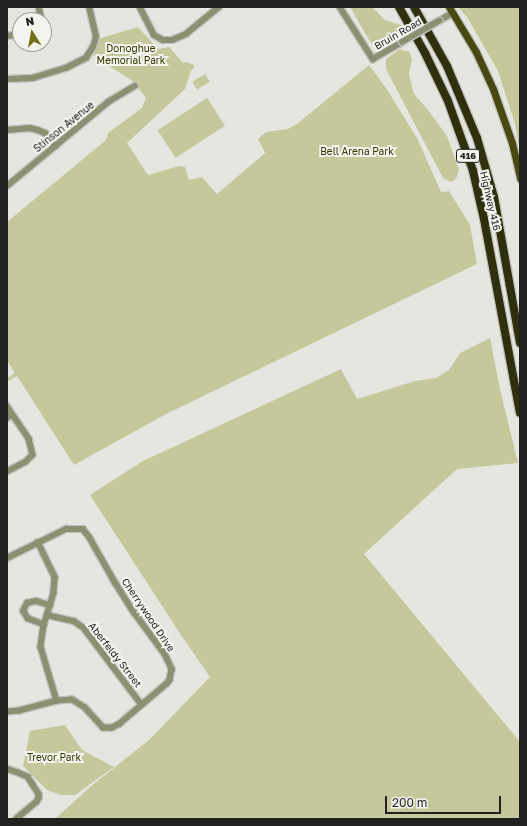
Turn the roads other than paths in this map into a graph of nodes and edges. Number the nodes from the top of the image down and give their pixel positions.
1 (89, 7) edge
2 (141, 7) edge
3 (219, 7) edge
4 (340, 7) edge
5 (399, 7) edge
6 (414, 7) edge
7 (451, 10) edge
8 (7, 79) edge
9 (135, 86) dead end
10 (7, 130) edge
11 (56, 146) junction
12 (520, 179) edge
13 (7, 186) edge
14 (520, 343) edge
15 (7, 406) edge
16 (520, 413) edge
17 (10, 416) edge
18 (7, 472) edge
19 (38, 542) junction
20 (7, 558) edge
21 (50, 605) junction
22 (47, 615) junction
23 (44, 625) junction
24 (57, 701) junction
25 (142, 705) junction
26 (7, 712) edge
27 (7, 769) edge
28 (18, 819) edge

1 - 8 street
2 - 3 street
4 - 7 street, Bruin Road, bridge
5 - 16 highway, Highway 416 / 416
6 - 14 highway, Highway 416 / 416
7 - 12 main road
9 - 11 street, Stinson Avenue
10 - 11 street
11 - 13 street, Stinson Avenue
15 - 17 street
17 - 18 street
19 - 20 street, Cherrywood Drive
19 - 21 street
19 - 25 street, Cherrywood Drive
21 - 22 street
21 - 23 street
22 - 23 street
22 - 25 street, Aberfeldy Street
23 - 24 street
24 - 25 street, Cherrywood Drive
24 - 26 street, Cherrywood Drive
27 - 28 street

